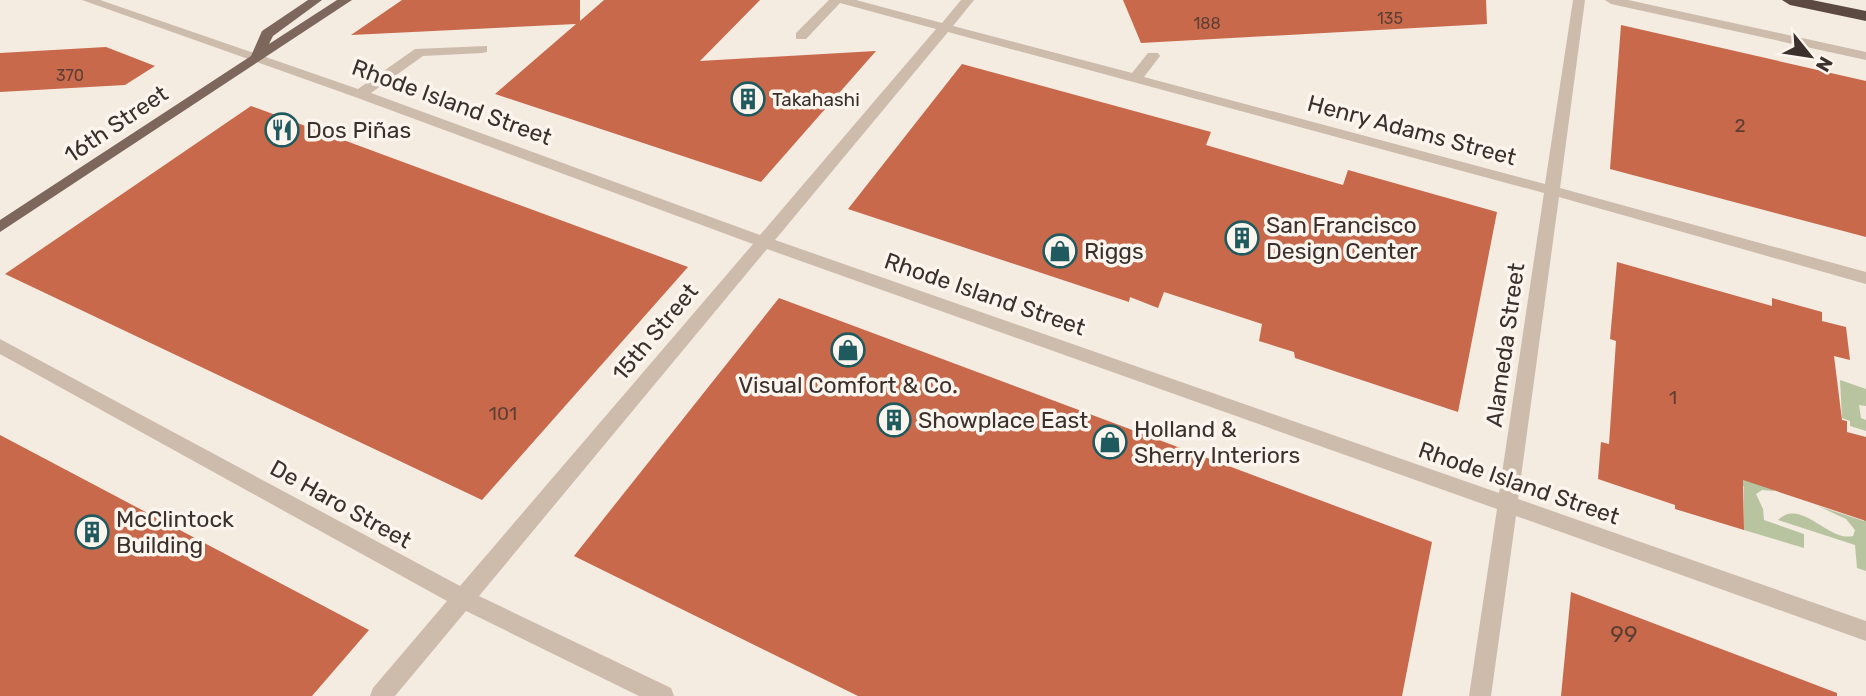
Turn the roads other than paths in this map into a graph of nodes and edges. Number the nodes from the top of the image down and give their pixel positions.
1 (88, 0) edge
2 (316, 0) edge
3 (346, 0) edge
4 (839, 0) edge
5 (968, 0) edge
6 (1579, 0) edge
7 (1611, 0) edge
8 (1790, 0) edge
9 (1866, 16) edge
10 (947, 27) junction
11 (801, 36) dead end
12 (482, 49) dead end
13 (1153, 56) dead end
14 (1866, 56) edge
15 (257, 58) junction
16 (1134, 80) junction
17 (359, 94) junction
18 (1554, 191) junction
19 (0, 228) edge
20 (763, 242) junction
21 (1866, 278) edge
22 (0, 346) edge
23 (1509, 505) junction
24 (463, 598) junction
25 (1866, 631) edge
26 (381, 696) edge
27 (663, 696) edge
28 (1480, 696) edge

1 - 15 street, Rhode Island Street
2 - 15 main road, 16th Street
3 - 15 main road, 16th Street
4 - 10 street, Henry Adams Street
4 - 11 street
5 - 10 street, 15th Street
6 - 18 street, Alameda Street
7 - 14 street
8 - 9 highway
10 - 16 street, Henry Adams Street
10 - 20 street, 15th Street
12 - 17 street
13 - 16 street
15 - 17 street, Rhode Island Street
15 - 19 main road, 16th Street
16 - 18 street, Henry Adams Street
17 - 20 street, Rhode Island Street
18 - 21 street, Henry Adams Street
18 - 23 street, Alameda Street
20 - 23 street, Rhode Island Street
20 - 24 street, 15th Street
22 - 24 street, De Haro Street
23 - 25 street, Rhode Island Street
23 - 28 street, Alameda Street
24 - 26 street, 15th Street
24 - 27 street, De Haro Street

